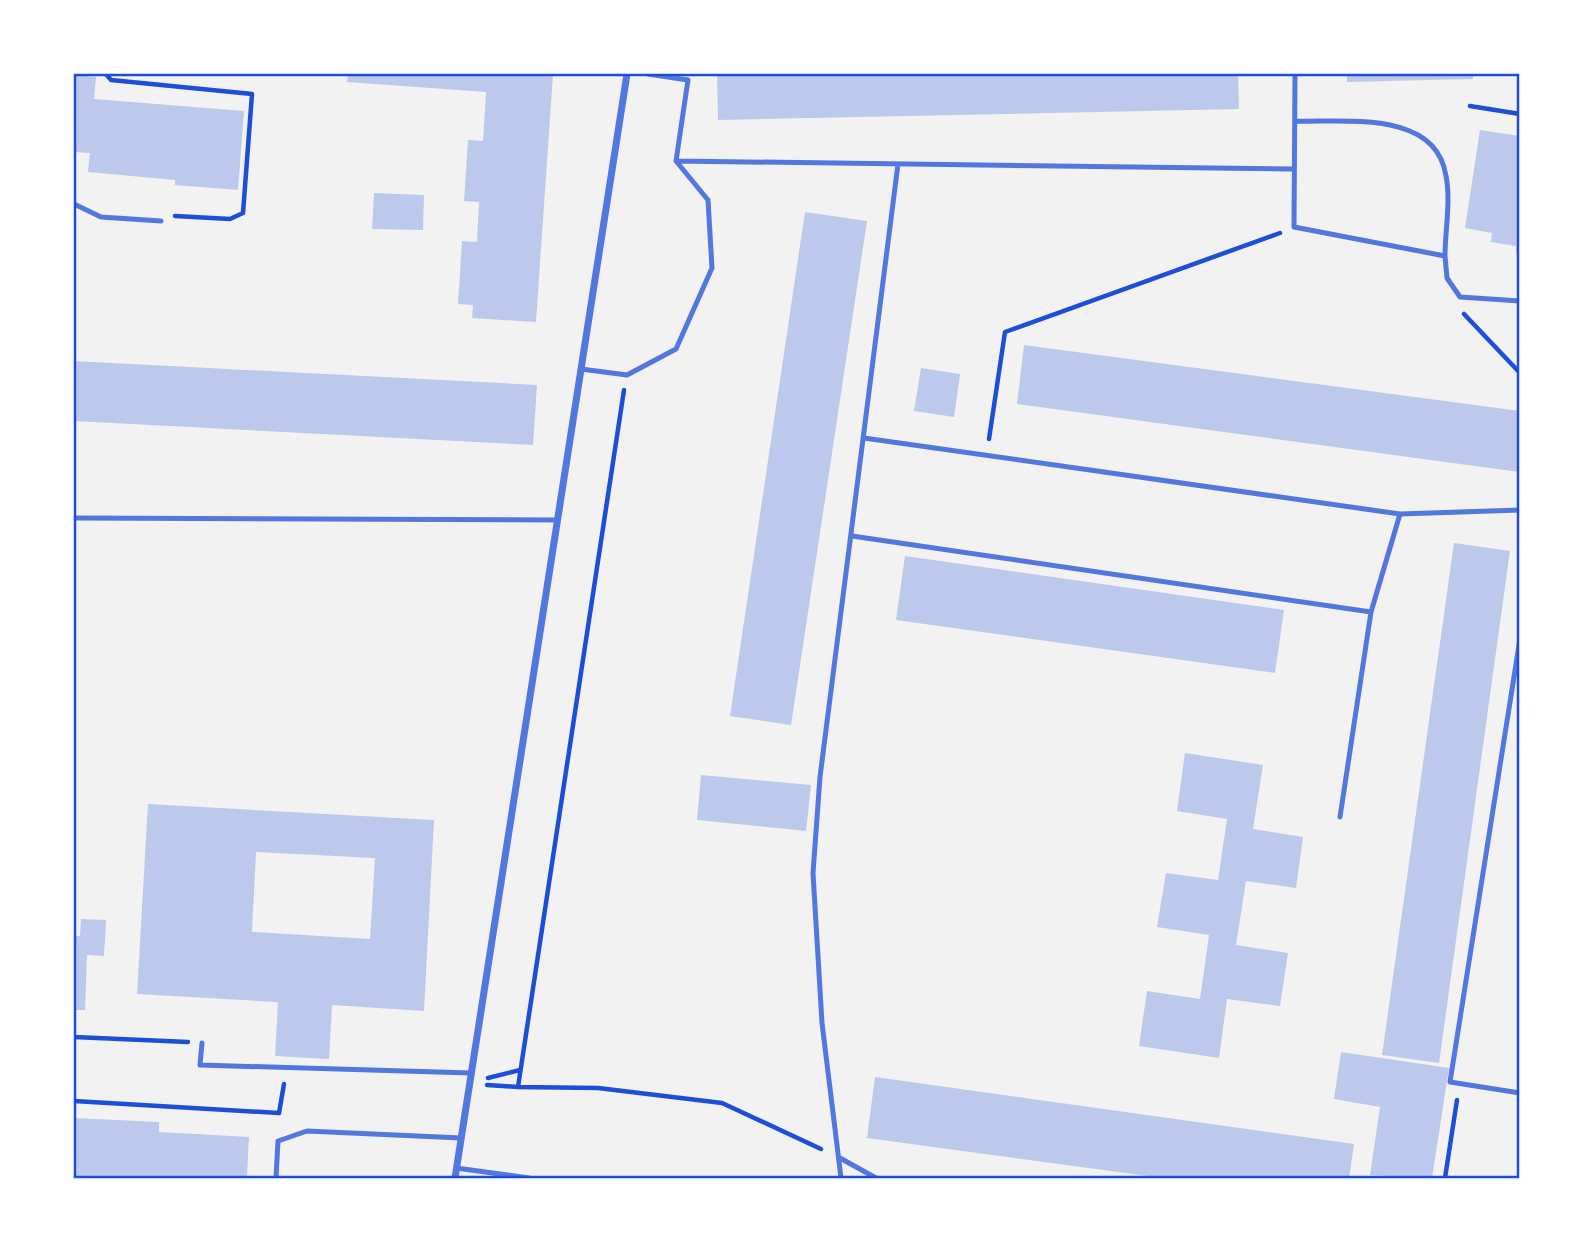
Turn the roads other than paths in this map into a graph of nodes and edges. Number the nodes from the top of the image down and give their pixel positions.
1 (627, 74) edge
2 (648, 74) edge
3 (1295, 74) edge
4 (1294, 121) junction
5 (676, 161) junction
6 (898, 164) junction
7 (1294, 169) junction
8 (74, 204) edge
9 (161, 221) road end
10 (1445, 256) junction
11 (1520, 301) edge
12 (581, 369) junction
13 (864, 438) junction
14 (1520, 510) edge
15 (1400, 514) junction
16 (74, 518) edge
17 (558, 520) junction
18 (852, 536) junction
19 (1371, 611) junction
20 (1520, 639) edge
21 (1340, 817) dead end
22 (202, 1043) road end
23 (471, 1073) junction
24 (1520, 1093) edge
25 (461, 1139) junction
26 (840, 1158) junction
27 (456, 1168) junction
28 (276, 1178) edge
29 (455, 1178) edge
30 (528, 1178) edge
31 (841, 1178) edge
32 (876, 1178) edge

1 - 12 street
2 - 5 lane
3 - 4 lane
4 - 7 lane
4 - 10 lane
5 - 6 lane
5 - 12 lane
6 - 7 lane
6 - 13 lane
7 - 10 lane
8 - 9 lane
10 - 11 lane
12 - 17 street
13 - 15 lane
13 - 18 lane
14 - 15 lane
15 - 19 lane
16 - 17 lane
17 - 23 street
18 - 19 lane
18 - 26 lane
19 - 21 lane
20 - 24 lane
22 - 23 lane
23 - 25 street
25 - 27 street
25 - 28 lane
26 - 31 lane
26 - 32 lane
27 - 29 street
27 - 30 lane

